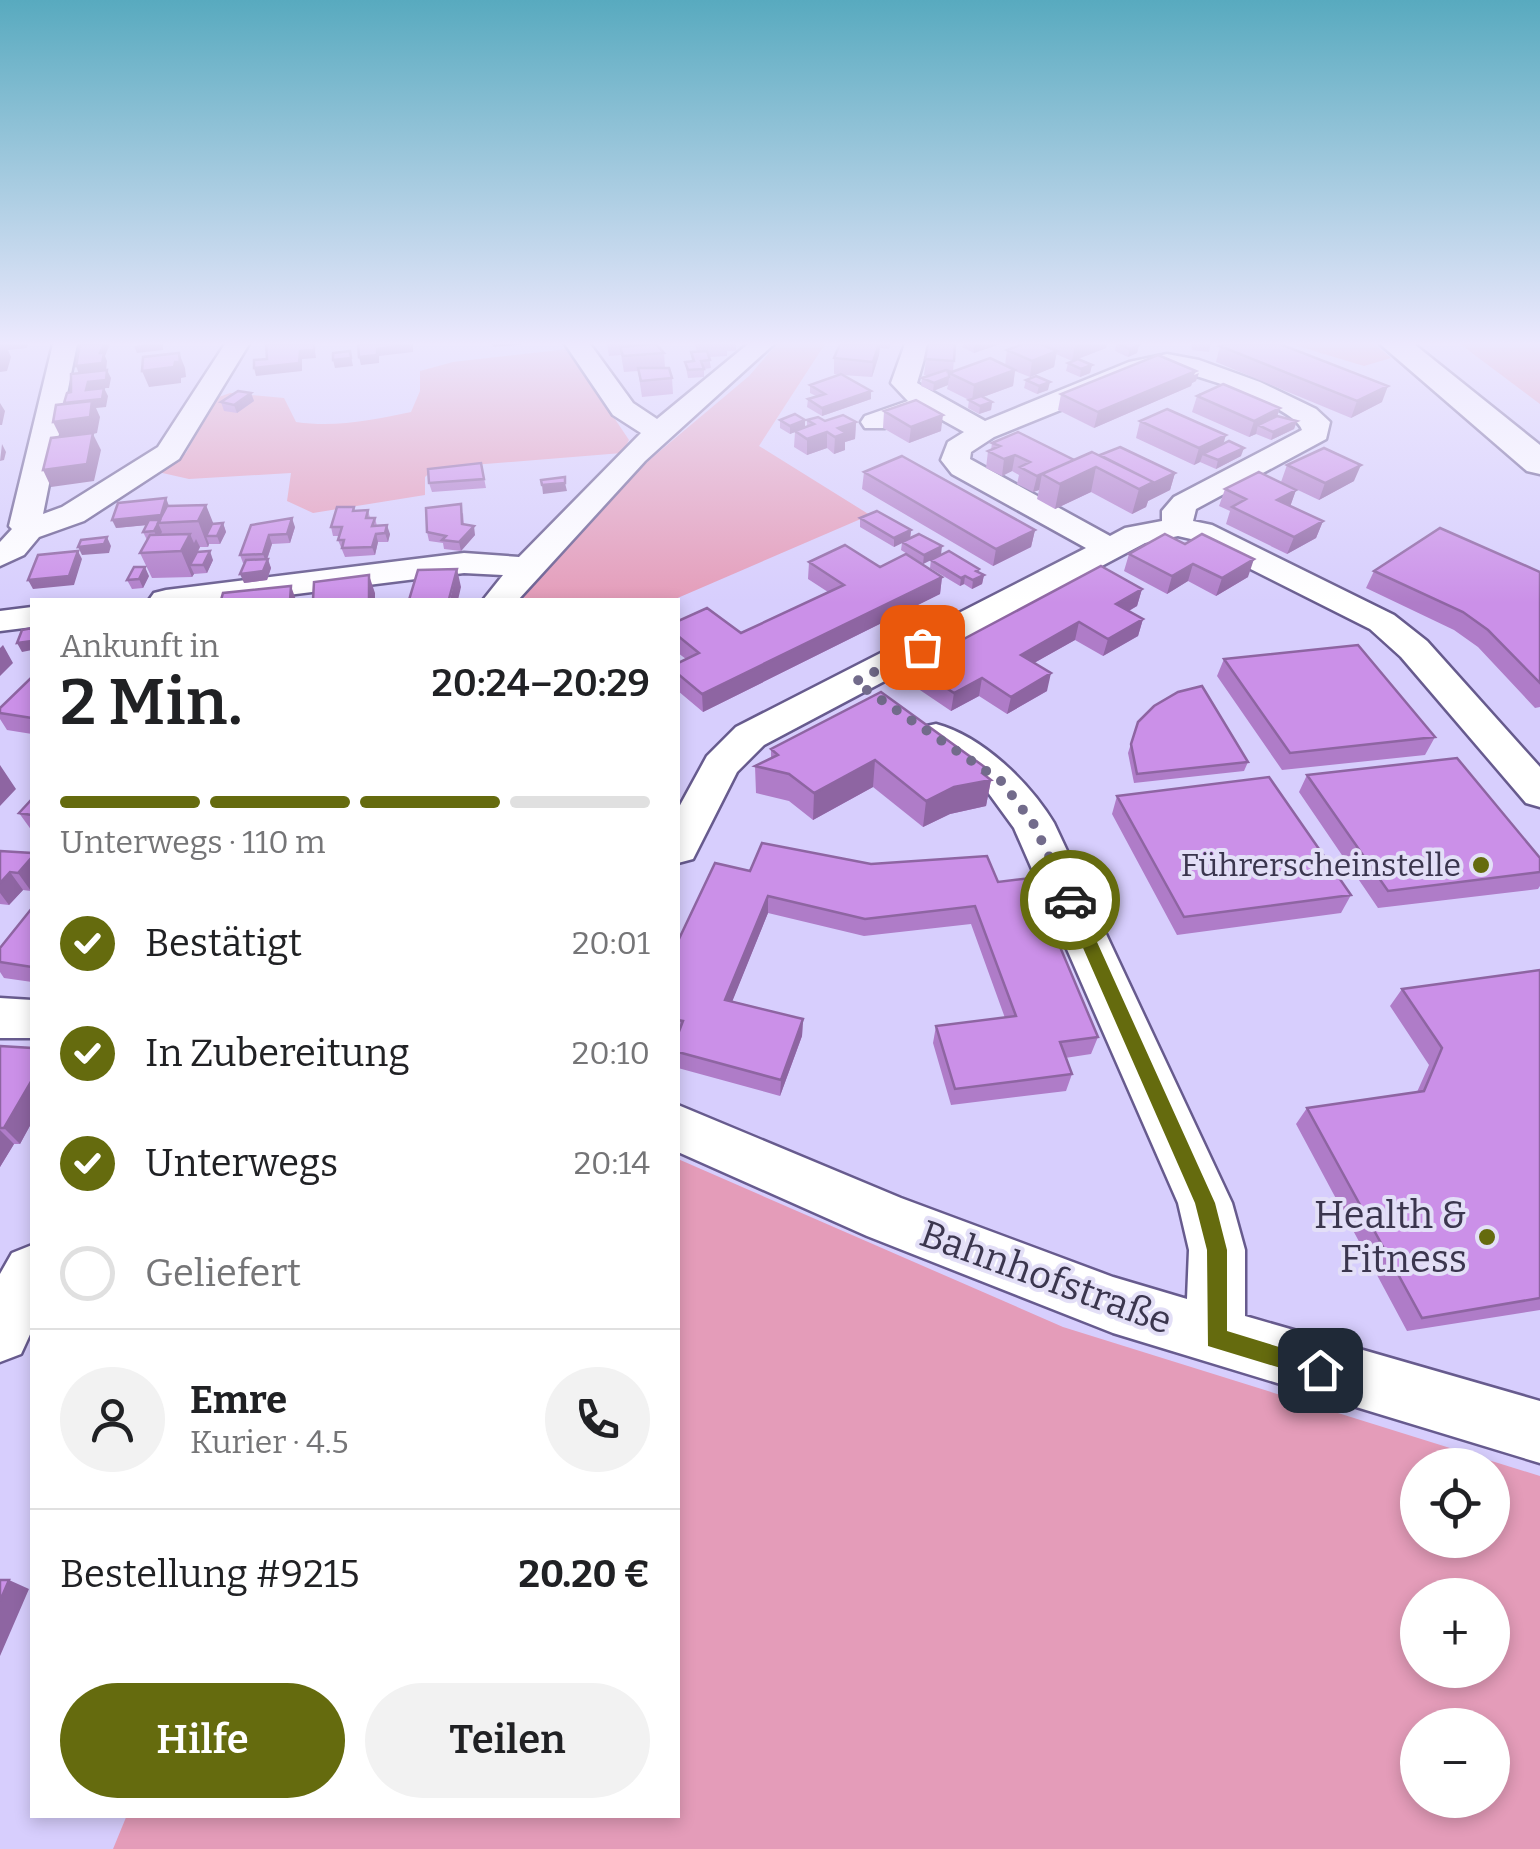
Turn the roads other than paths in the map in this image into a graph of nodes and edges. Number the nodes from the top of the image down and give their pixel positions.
1 (46, 430) edge
2 (183, 430) edge
3 (656, 430) edge
4 (1316, 430) edge
5 (1500, 430) edge
6 (984, 431) edge
7 (658, 432) joint
8 (1540, 463) edge
9 (1178, 527) junction
10 (28, 530) junction
11 (1110, 548) junction
12 (0, 556) edge
13 (527, 566) junction
14 (182, 598) edge
15 (502, 598) edge
16 (30, 616) edge
17 (0, 620) edge
18 (855, 682) junction
19 (1540, 794) edge
20 (680, 844) edge
21 (0, 1018) edge
22 (30, 1020) edge
23 (680, 1129) edge
24 (30, 1276) edge
25 (0, 1333) edge
26 (1216, 1338) junction
27 (1540, 1432) edge

1 - 10 street
2 - 10 street
3 - 7 street
4 - 9 street
5 - 8 main road
6 - 11 street
7 - 13 street
9 - 11 street
9 - 19 street
10 - 12 street
11 - 18 street
13 - 14 street
13 - 15 street
16 - 17 street
18 - 20 street
18 - 26 street
21 - 22 street
23 - 26 street, Bahnhofstraße
24 - 25 street
26 - 27 street, Bahnhofstraße

